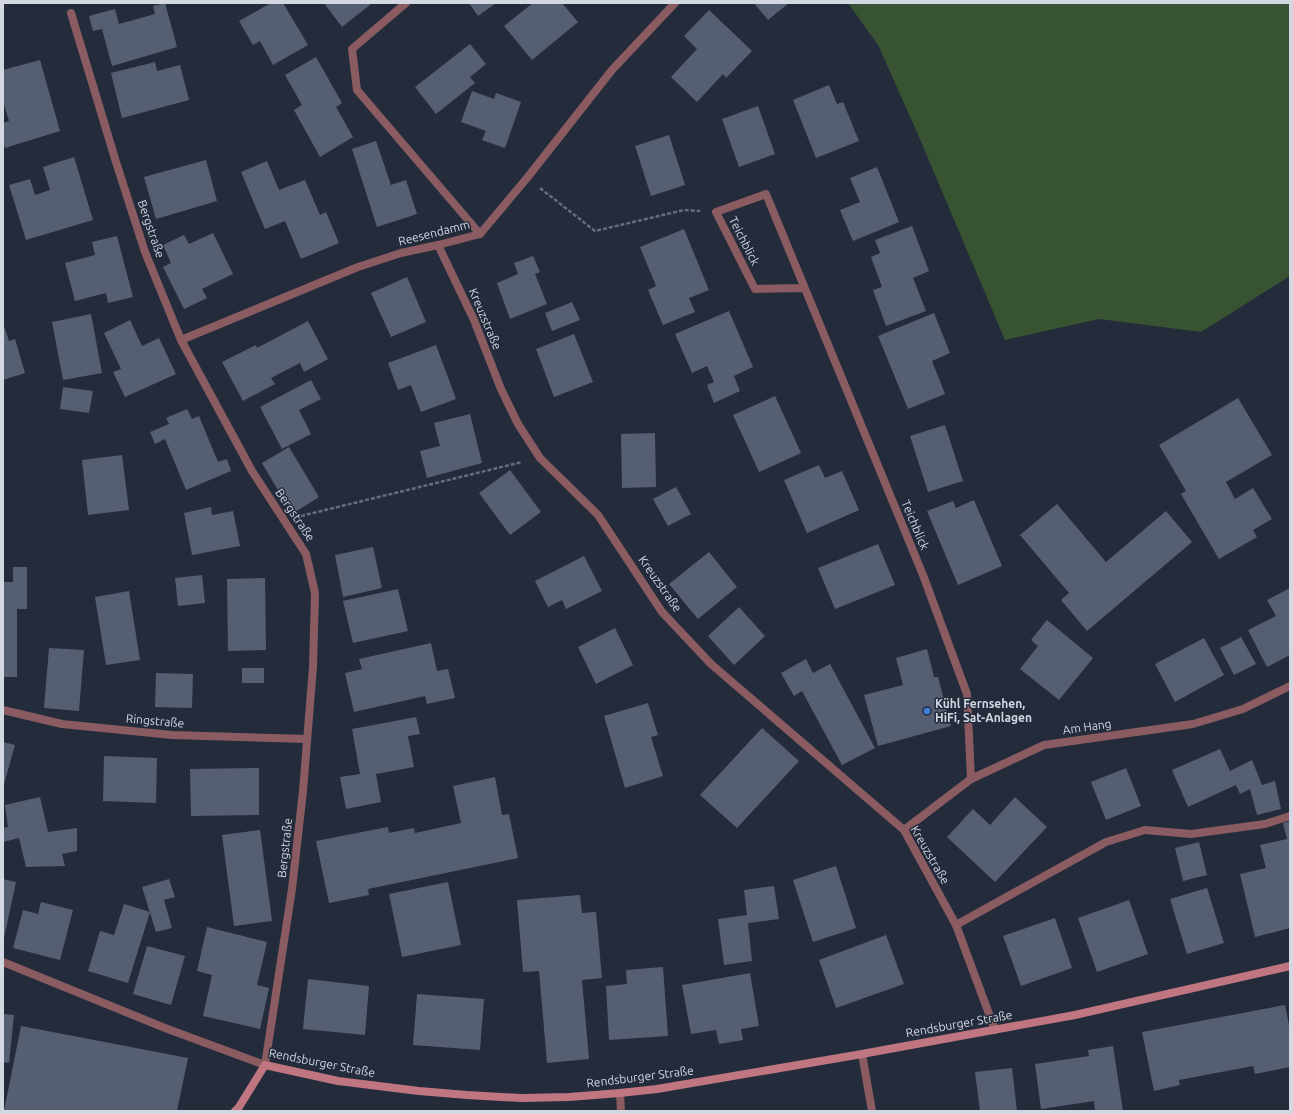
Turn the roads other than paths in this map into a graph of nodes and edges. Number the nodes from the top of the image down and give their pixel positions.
1 (406, 3) edge
2 (674, 3) edge
3 (71, 13) dead end
4 (480, 234) junction
5 (438, 245) junction
6 (804, 288) junction
7 (181, 340) junction
8 (1290, 686) edge
9 (3, 710) edge
10 (307, 739) junction
11 (972, 779) junction
12 (1290, 816) edge
13 (904, 830) junction
14 (956, 925) junction
15 (3, 962) edge
16 (1290, 966) edge
17 (995, 1030) junction
18 (862, 1054) junction
19 (265, 1065) junction
20 (620, 1093) junction
21 (235, 1111) edge
22 (621, 1111) edge
23 (872, 1111) edge

1 - 4 street
2 - 4 street, Reesendamm
3 - 7 street, Bergstraße
4 - 5 street, Reesendamm
5 - 7 street, Reesendamm
5 - 13 street, Kreuzstraße
6 - 6 street, Teichblick
6 - 11 street, Teichblick
7 - 10 street, Bergstraße
8 - 11 street, Am Hang
9 - 10 street, Ringstraße
10 - 19 street, Bergstraße
11 - 13 street, Am Hang
12 - 14 street
13 - 14 street, Kreuzstraße
14 - 17 street, Kreuzstraße
15 - 19 street, Rendsburger Straße
16 - 17 street, Rendsburger Straße
17 - 18 street, Rendsburger Straße
18 - 20 street, Rendsburger Straße
18 - 23 street
19 - 20 street, Rendsburger Straße
19 - 21 street
20 - 22 street

